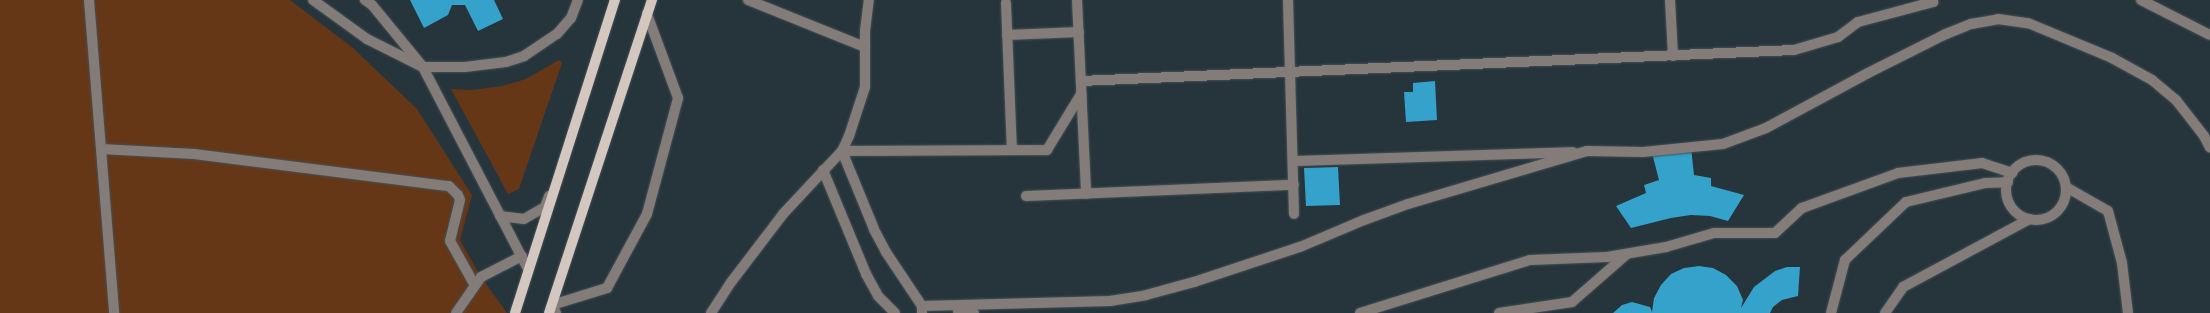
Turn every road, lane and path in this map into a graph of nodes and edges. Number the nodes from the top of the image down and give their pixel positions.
1 (89, 0) edge
2 (313, 0) edge
3 (365, 0) edge
4 (578, 0) edge
5 (615, 0) edge
6 (652, 0) edge
7 (748, 0) edge
8 (869, 0) edge
9 (1077, 0) edge
10 (1288, 0) edge
11 (1670, 0) edge
12 (1933, 0) edge
13 (2141, 0) edge
14 (1006, 3) dead end
15 (647, 14) junction
16 (1078, 32) junction
17 (2210, 35) edge
18 (1007, 36) junction
19 (865, 47) junction
20 (1673, 56) junction
21 (424, 68) junction
22 (1290, 72) junction
23 (1081, 81) junction
24 (1081, 94) junction
25 (2210, 148) edge
26 (101, 149) junction
27 (1012, 150) junction
28 (842, 151) junction
29 (1587, 151) junction
30 (1293, 160) junction
31 (823, 170) junction
32 (2010, 177) junction
33 (554, 185) junction
34 (1294, 185) junction
35 (2066, 187) junction
36 (1086, 194) junction
37 (1026, 196) dead end
38 (1294, 214) dead end
39 (500, 216) junction
40 (2030, 219) junction
41 (1627, 254) junction
42 (522, 256) junction
43 (528, 269) junction
44 (474, 284) junction
45 (922, 309) edge
46 (552, 310) edge
47 (114, 313) edge
48 (456, 313) edge
49 (515, 313) edge
50 (711, 313) edge
51 (895, 313) edge
52 (974, 313) edge
53 (1360, 313) edge
54 (1499, 313) edge
55 (1831, 313) edge
56 (1885, 313) edge
57 (2128, 313) edge

1 - 26 street
2 - 21 street
3 - 21 street
4 - 21 street
5 - 33 main road
6 - 15 main road
7 - 19 street
8 - 19 street
9 - 16 street
10 - 22 street
11 - 20 street
12 - 20 street
13 - 17 street
14 - 18 street
15 - 46 main road
15 - 46 street
16 - 18 street
16 - 23 street
18 - 27 street
19 - 28 street
20 - 22 street
21 - 39 street
22 - 23 street
22 - 30 street
23 - 24 street
24 - 27 street
24 - 36 street
25 - 29 street
26 - 44 street
26 - 47 street
27 - 28 street
28 - 31 street
28 - 45 street
29 - 30 street
29 - 45 street
30 - 34 street
31 - 50 street
31 - 51 street
32 - 35 street
32 - 40 street
32 - 41 street
32 - 55 street
33 - 39 street
33 - 43 main road
34 - 36 street
34 - 38 street
35 - 40 street
35 - 57 street
36 - 37 street
39 - 42 street
40 - 56 street
41 - 53 street
41 - 54 street
42 - 43 street
42 - 44 street
43 - 49 main road
44 - 48 street
45 - 52 street

